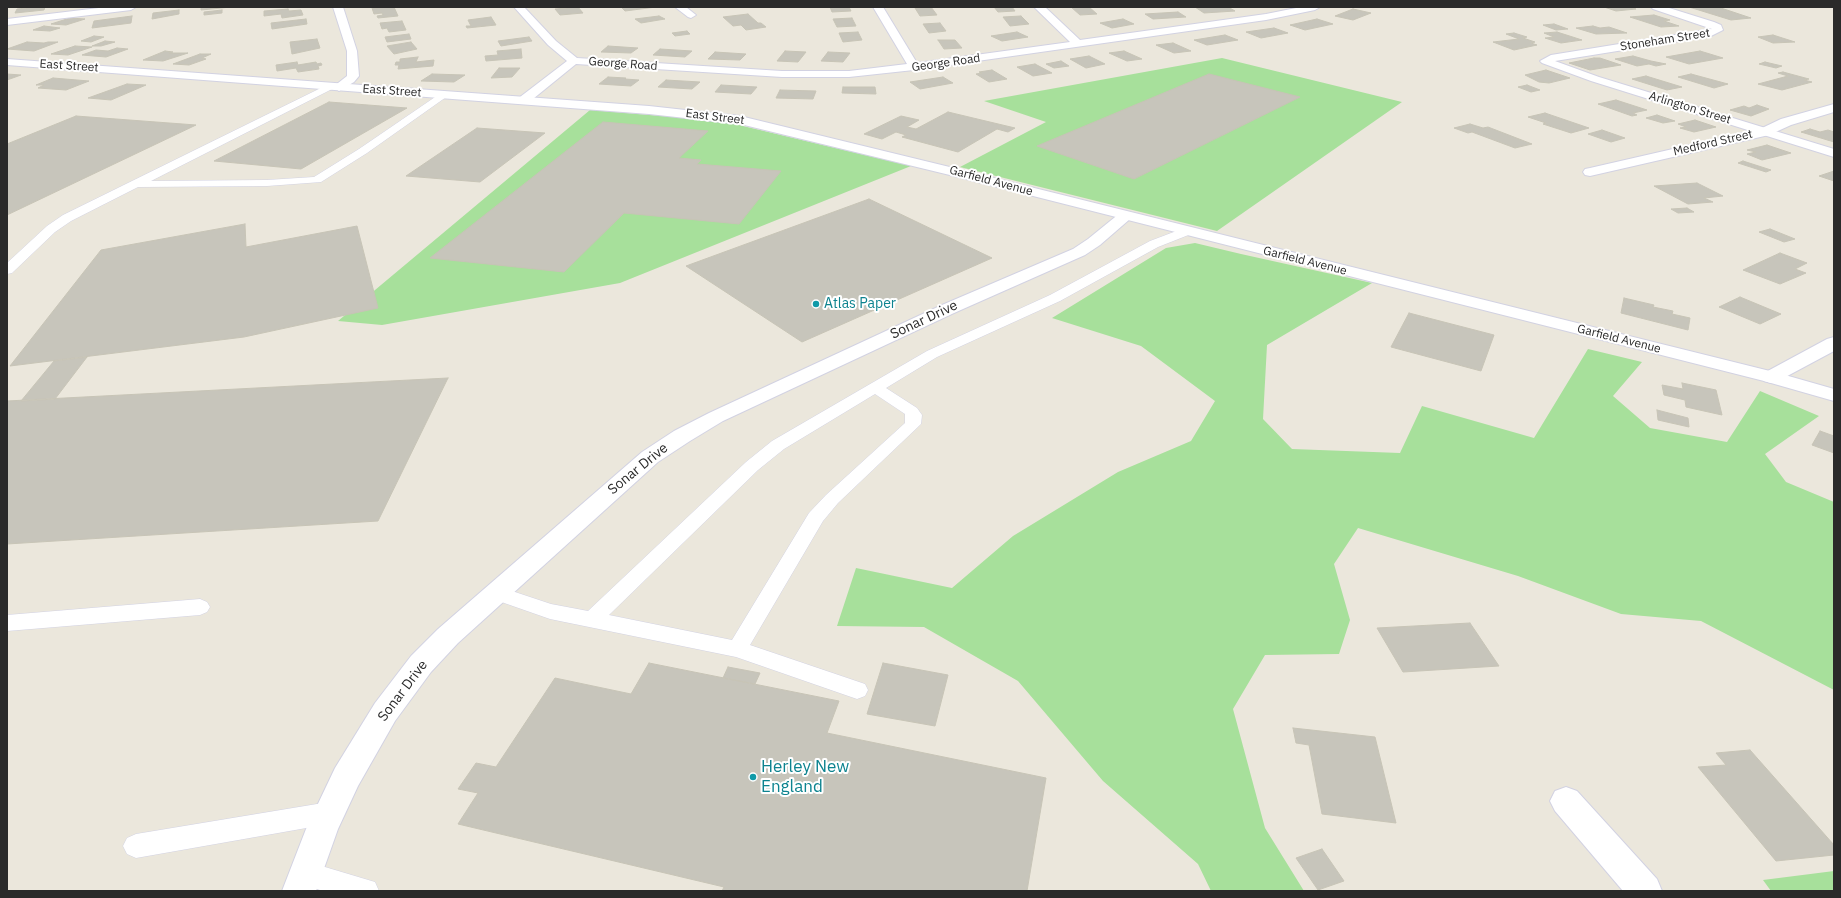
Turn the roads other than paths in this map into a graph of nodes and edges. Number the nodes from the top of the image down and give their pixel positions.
1 (131, 7) edge
2 (338, 7) edge
3 (519, 7) edge
4 (680, 7) edge
5 (878, 7) edge
6 (1039, 7) edge
7 (1315, 7) edge
8 (1656, 7) edge
9 (691, 15) dead end
10 (7, 22) edge
11 (1078, 44) junction
12 (574, 61) junction
13 (1546, 61) joint
14 (7, 62) edge
15 (914, 67) junction
16 (335, 86) junction
17 (444, 94) junction
18 (524, 100) junction
19 (1834, 108) edge
20 (775, 128) joint
21 (1764, 132) junction
22 (1834, 153) edge
23 (1590, 172) dead end
24 (135, 184) junction
25 (1125, 216) junction
26 (1187, 232) junction
27 (7, 270) edge
28 (1834, 343) edge
29 (1771, 377) junction
30 (874, 387) junction
31 (1834, 395) edge
32 (497, 593) junction
33 (200, 607) dead end
34 (592, 620) junction
35 (7, 623) edge
36 (737, 649) junction
37 (858, 690) dead end
38 (1566, 801) dead end
39 (329, 813) junction
40 (136, 846) dead end
41 (302, 882) edge
42 (366, 891) edge
43 (1646, 891) edge

1 - 10 street
2 - 16 street
3 - 12 street
4 - 9 street
5 - 15 street
6 - 11 street
7 - 11 street, George Road
8 - 13 street, Stoneham Street
11 - 15 street, George Road
12 - 15 street, George Road
12 - 18 street
13 - 21 street, Arlington Street
14 - 16 street, East Street
16 - 17 street, East Street
16 - 24 lane
17 - 18 street, East Street
17 - 24 lane
18 - 20 street, East Street
19 - 21 street, Medford Street
20 - 25 street, Garfield Avenue
21 - 22 street, Arlington Street
21 - 23 street, Medford Street
24 - 27 lane
25 - 26 street, Garfield Avenue
25 - 32 street, Sonar Drive
26 - 29 street, Garfield Avenue
26 - 30 lane
28 - 29 street
29 - 31 street, Garfield Avenue
30 - 34 lane
30 - 36 lane
32 - 34 lane
32 - 39 street, Sonar Drive
33 - 35 lane
34 - 36 lane
36 - 37 lane
38 - 43 street
39 - 40 lane
39 - 41 street, Sonar Drive
41 - 42 lane

